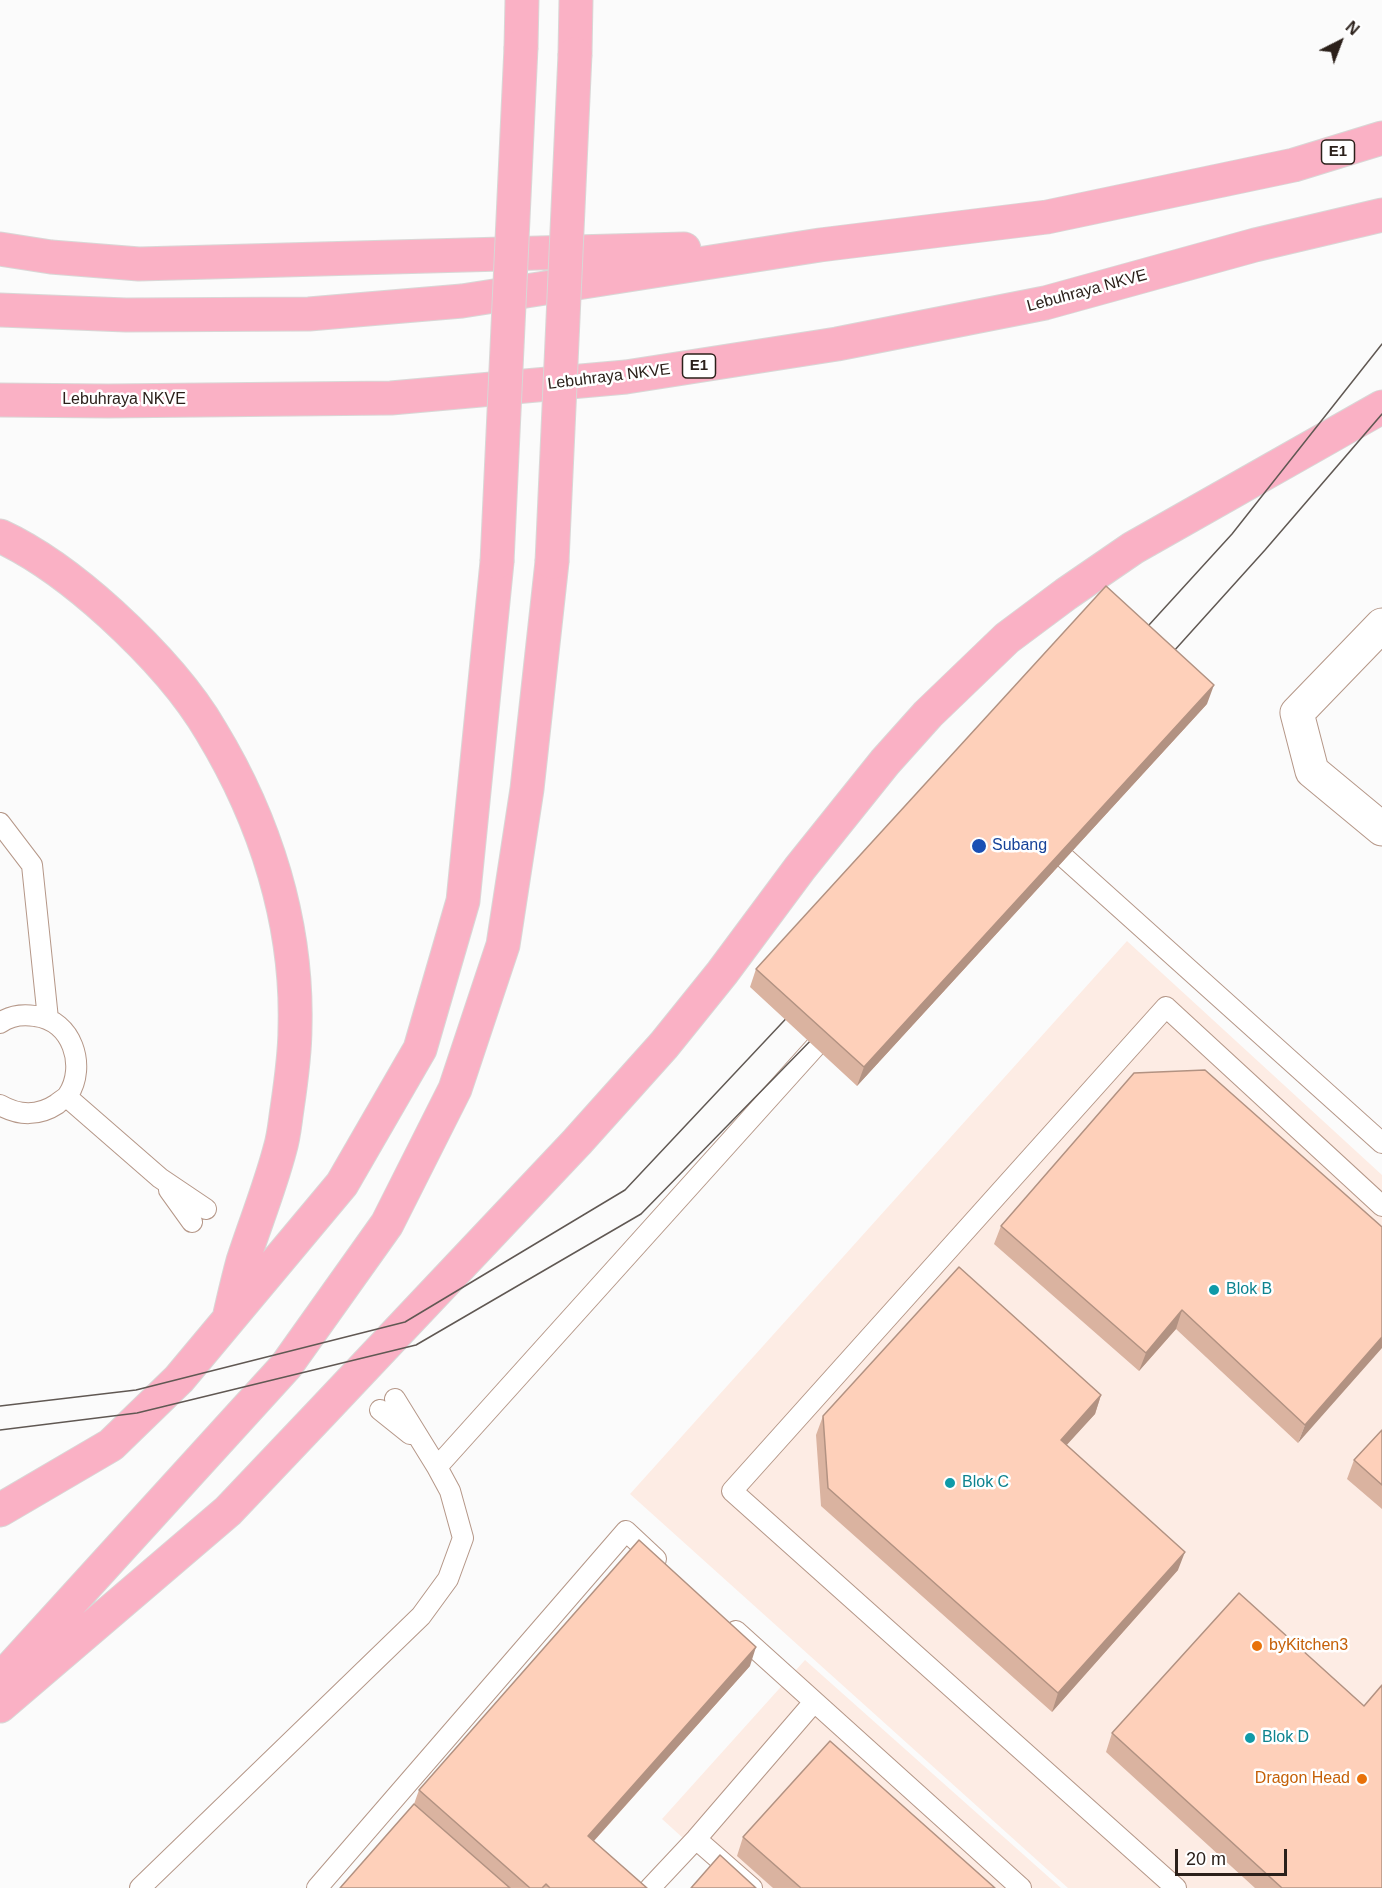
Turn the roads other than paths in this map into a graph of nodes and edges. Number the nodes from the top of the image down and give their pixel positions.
1 (522, 0) edge
2 (576, 0) edge
3 (1382, 138) edge
4 (1382, 216) edge
5 (820, 245) junction
6 (0, 249) edge
7 (0, 310) edge
8 (0, 400) edge
9 (1382, 407) edge
10 (0, 536) edge
11 (1382, 625) edge
12 (0, 823) edge
13 (1030, 826) edge
14 (1382, 829) edge
15 (846, 1013) edge
16 (48, 1019) junction
17 (0, 1023) edge
18 (67, 1097) junction
19 (0, 1105) edge
20 (1382, 1143) edge
21 (1382, 1206) edge
22 (199, 1215) dead end
23 (228, 1322) junction
24 (387, 1404) dead end
25 (437, 1467) junction
26 (0, 1510) edge
27 (669, 1570) edge
28 (720, 1616) edge
29 (0, 1680) edge
30 (814, 1702) junction
31 (0, 1706) edge
32 (696, 1839) junction
33 (140, 1888) edge
34 (317, 1888) edge
35 (650, 1888) edge
36 (752, 1888) edge
37 (1021, 1888) edge
38 (1176, 1888) edge

1 - 23 highway, bridge
2 - 29 highway, bridge
3 - 5 highway, E1
4 - 8 highway, Lebuhraya NKVE / E1
5 - 6 highway
5 - 7 highway, E1
9 - 31 highway
10 - 23 highway
11 - 14 street
12 - 16 lane
13 - 20 lane
15 - 25 lane
16 - 17 lane
16 - 18 lane
18 - 19 lane
18 - 22 lane
21 - 38 lane
23 - 26 highway
24 - 25 lane
25 - 33 lane
27 - 34 lane
28 - 30 lane
30 - 32 lane
30 - 37 lane
32 - 35 lane
32 - 36 lane

